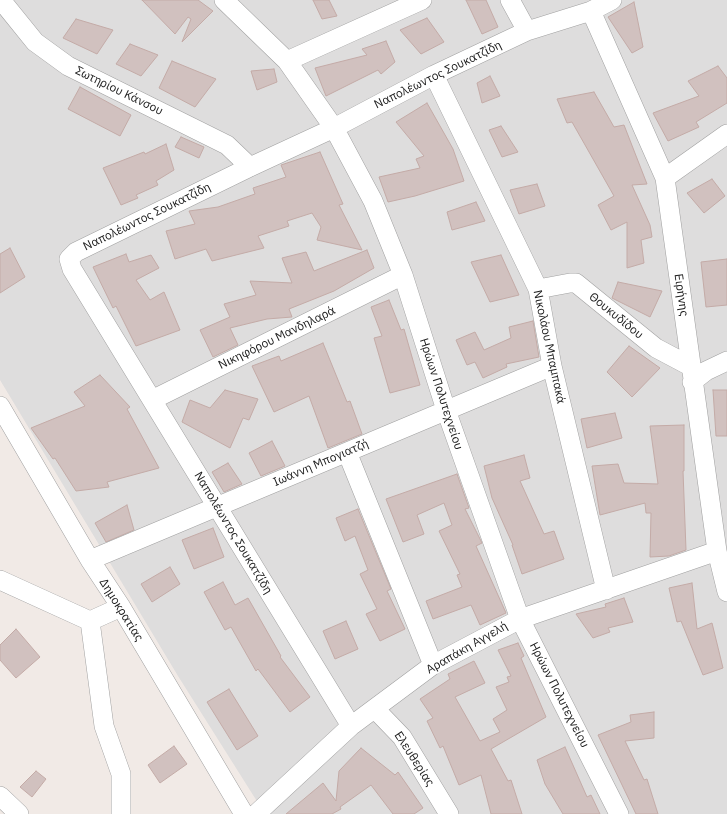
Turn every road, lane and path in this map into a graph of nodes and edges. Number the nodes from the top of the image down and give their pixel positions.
1 (1, 0) edge
2 (224, 0) edge
3 (422, 0) edge
4 (510, 0) edge
5 (612, 0) edge
6 (590, 11) junction
7 (528, 31) junction
8 (287, 61) junction
9 (434, 75) junction
10 (334, 128) junction
11 (727, 134) edge
12 (250, 167) junction
13 (665, 178) junction
14 (403, 275) junction
15 (538, 288) junction
16 (727, 361) edge
17 (552, 366) junction
18 (691, 374) junction
19 (152, 400) junction
20 (0, 406) edge
21 (446, 410) junction
22 (347, 452) junction
23 (216, 508) junction
24 (717, 551) junction
25 (90, 560) junction
26 (0, 580) edge
27 (606, 590) junction
28 (727, 592) edge
29 (121, 607) junction
30 (520, 618) junction
31 (90, 621) junction
32 (433, 665) junction
33 (375, 709) junction
34 (351, 726) junction
35 (0, 796) edge
36 (19, 814) edge
37 (121, 814) edge
38 (244, 814) edge
39 (256, 814) edge
40 (449, 814) edge
41 (619, 814) edge

1 - 12 street, Σωτηρίου Κάνσου
2 - 8 street, Ηρώων Πολυτεχνείου
3 - 8 street
4 - 7 street
5 - 6 street, Ναπολέωντος Σουκατζίδη
6 - 7 street, Ναπολέωντος Σουκατζίδη
6 - 13 street, Ειρήνης
7 - 9 street, Ναπολέωντος Σουκατζίδη
8 - 10 street, Ηρώων Πολυτεχνείου
9 - 10 street, Ναπολέωντος Σουκατζίδη
9 - 15 street, Νικολάου Μπαμπακά
10 - 12 street, Ναπολέωντος Σουκατζίδη
10 - 14 street, Ηρώων Πολυτεχνείου
11 - 13 street
12 - 19 street, Ναπολέωντος Σουκατζίδη
13 - 18 street, Ειρήνης
14 - 19 street, Νικηφόρου Μανδηλαρά
14 - 21 street, Ηρώων Πολυτεχνείου
15 - 17 street, Νικολάου Μπαμπακά
15 - 18 street, Θουκυδίδου
16 - 18 street
17 - 21 street, Ιωάννη Μπογιατζή
17 - 27 street, Νικολάου Μπαμπακά
18 - 24 street, Ειρήνης
19 - 23 street, Ναπολέωντος Σουκατζίδη
20 - 25 street, Δημοκρατίας
21 - 22 street, Ιωάννη Μπογιατζή
21 - 30 street, Ηρώων Πολυτεχνείου
22 - 23 street, Ιωάννη Μπογιατζή
22 - 32 street
23 - 25 street, Ιωάννη Μπογιατζή
23 - 34 street, Ναπολέωντος Σουκατζίδη
24 - 27 street, Αραπάκη Αγγελή
24 - 28 street, Ειρήνης
25 - 29 street, Δημοκρατίας
26 - 31 street
27 - 30 street, Αραπάκη Αγγελή
29 - 31 street
29 - 38 street, Δημοκρατίας
30 - 32 street, Αραπάκη Αγγελή
30 - 41 street, Ηρώων Πολυτεχνείου
31 - 37 street
32 - 33 street, Αραπάκη Αγγελή
33 - 34 street, Αραπάκη Αγγελή
33 - 40 street, Ελευθερίας
34 - 39 street, Αραπάκη Αγγελή
35 - 36 street

